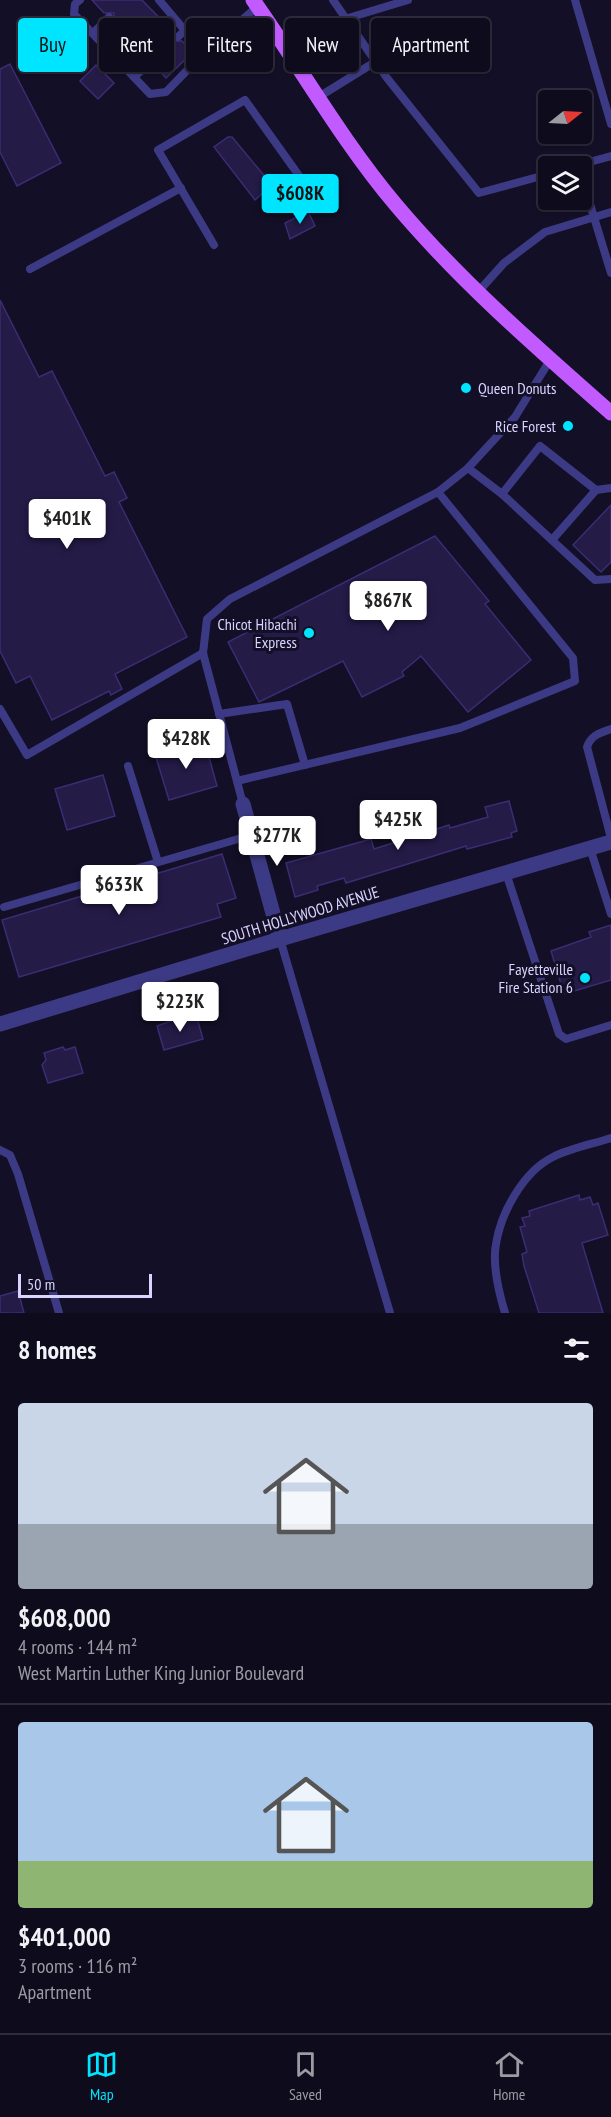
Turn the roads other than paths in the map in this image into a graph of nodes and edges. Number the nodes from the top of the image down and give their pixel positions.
1 (80, 0) edge
2 (159, 0) edge
3 (333, 0) edge
4 (408, 0) edge
5 (575, 0) edge
6 (255, 3) edge
7 (109, 17) dead end
8 (240, 18) edge
9 (344, 18) edge
10 (348, 18) edge
11 (185, 30) joint
12 (93, 33) junction
13 (178, 37) dead end
14 (359, 39) edge
15 (371, 56) edge
16 (371, 64) edge
17 (186, 71) edge
18 (140, 72) edge
19 (383, 72) edge
20 (134, 77) junction
21 (317, 98) junction
22 (611, 124) edge
23 (611, 156) edge
24 (592, 162) edge
25 (538, 177) edge
26 (181, 188) junction
27 (310, 191) dead end
28 (592, 210) edge
29 (611, 212) edge
30 (594, 217) junction
31 (214, 245) dead end
32 (609, 260) edge
33 (30, 269) dead end
34 (611, 273) edge
35 (478, 292) junction
36 (550, 360) junction
37 (611, 412) edge
38 (468, 468) junction
39 (611, 488) edge
40 (596, 490) junction
41 (438, 492) junction
42 (501, 494) junction
43 (552, 540) junction
44 (611, 579) edge
45 (203, 653) junction
46 (0, 710) edge
47 (219, 714) junction
48 (611, 729) edge
49 (305, 765) junction
50 (128, 766) dead end
51 (237, 781) junction
52 (611, 795) edge
53 (600, 799) junction
54 (243, 804) joint
55 (252, 835) junction
56 (611, 840) edge
57 (590, 848) junction
58 (158, 862) junction
59 (506, 873) junction
60 (4, 907) dead end
61 (611, 914) edge
62 (280, 939) junction
63 (0, 1024) edge
64 (611, 1025) edge
65 (611, 1138) edge
66 (0, 1150) edge
67 (59, 1313) edge
68 (390, 1313) edge
69 (504, 1313) edge

1 - 12 lane
2 - 11 lane
3 - 9 lane
4 - 10 lane
5 - 22 lane
6 - 8 lane
6 - 21 main road
7 - 12 lane
11 - 13 lane
12 - 20 lane
14 - 15 lane
16 - 21 lane
17 - 20 lane
18 - 20 lane
19 - 25 lane
21 - 35 main road
23 - 24 lane
26 - 27 lane
26 - 31 lane
26 - 33 lane
28 - 30 lane
29 - 30 lane
30 - 32 lane
30 - 35 lane
32 - 34 lane
35 - 36 main road
36 - 37 main road
36 - 38 lane
38 - 41 lane
38 - 42 lane
39 - 40 lane
40 - 42 lane
40 - 43 lane
41 - 45 lane
41 - 49 lane
42 - 43 lane
43 - 44 lane
45 - 46 lane
45 - 47 lane
47 - 49 lane
47 - 51 lane
48 - 53 lane
49 - 51 lane
50 - 58 lane
51 - 54 lane
52 - 53 lane
53 - 56 lane
54 - 55 street
55 - 58 lane
55 - 62 street
56 - 57 street, SOUTH HOLLYWOOD AVENUE
57 - 59 street, SOUTH HOLLYWOOD AVENUE
57 - 61 lane
58 - 60 lane
59 - 62 street, SOUTH HOLLYWOOD AVENUE
59 - 64 lane
62 - 63 street, SOUTH HOLLYWOOD AVENUE
62 - 68 lane
65 - 69 lane
66 - 67 lane

